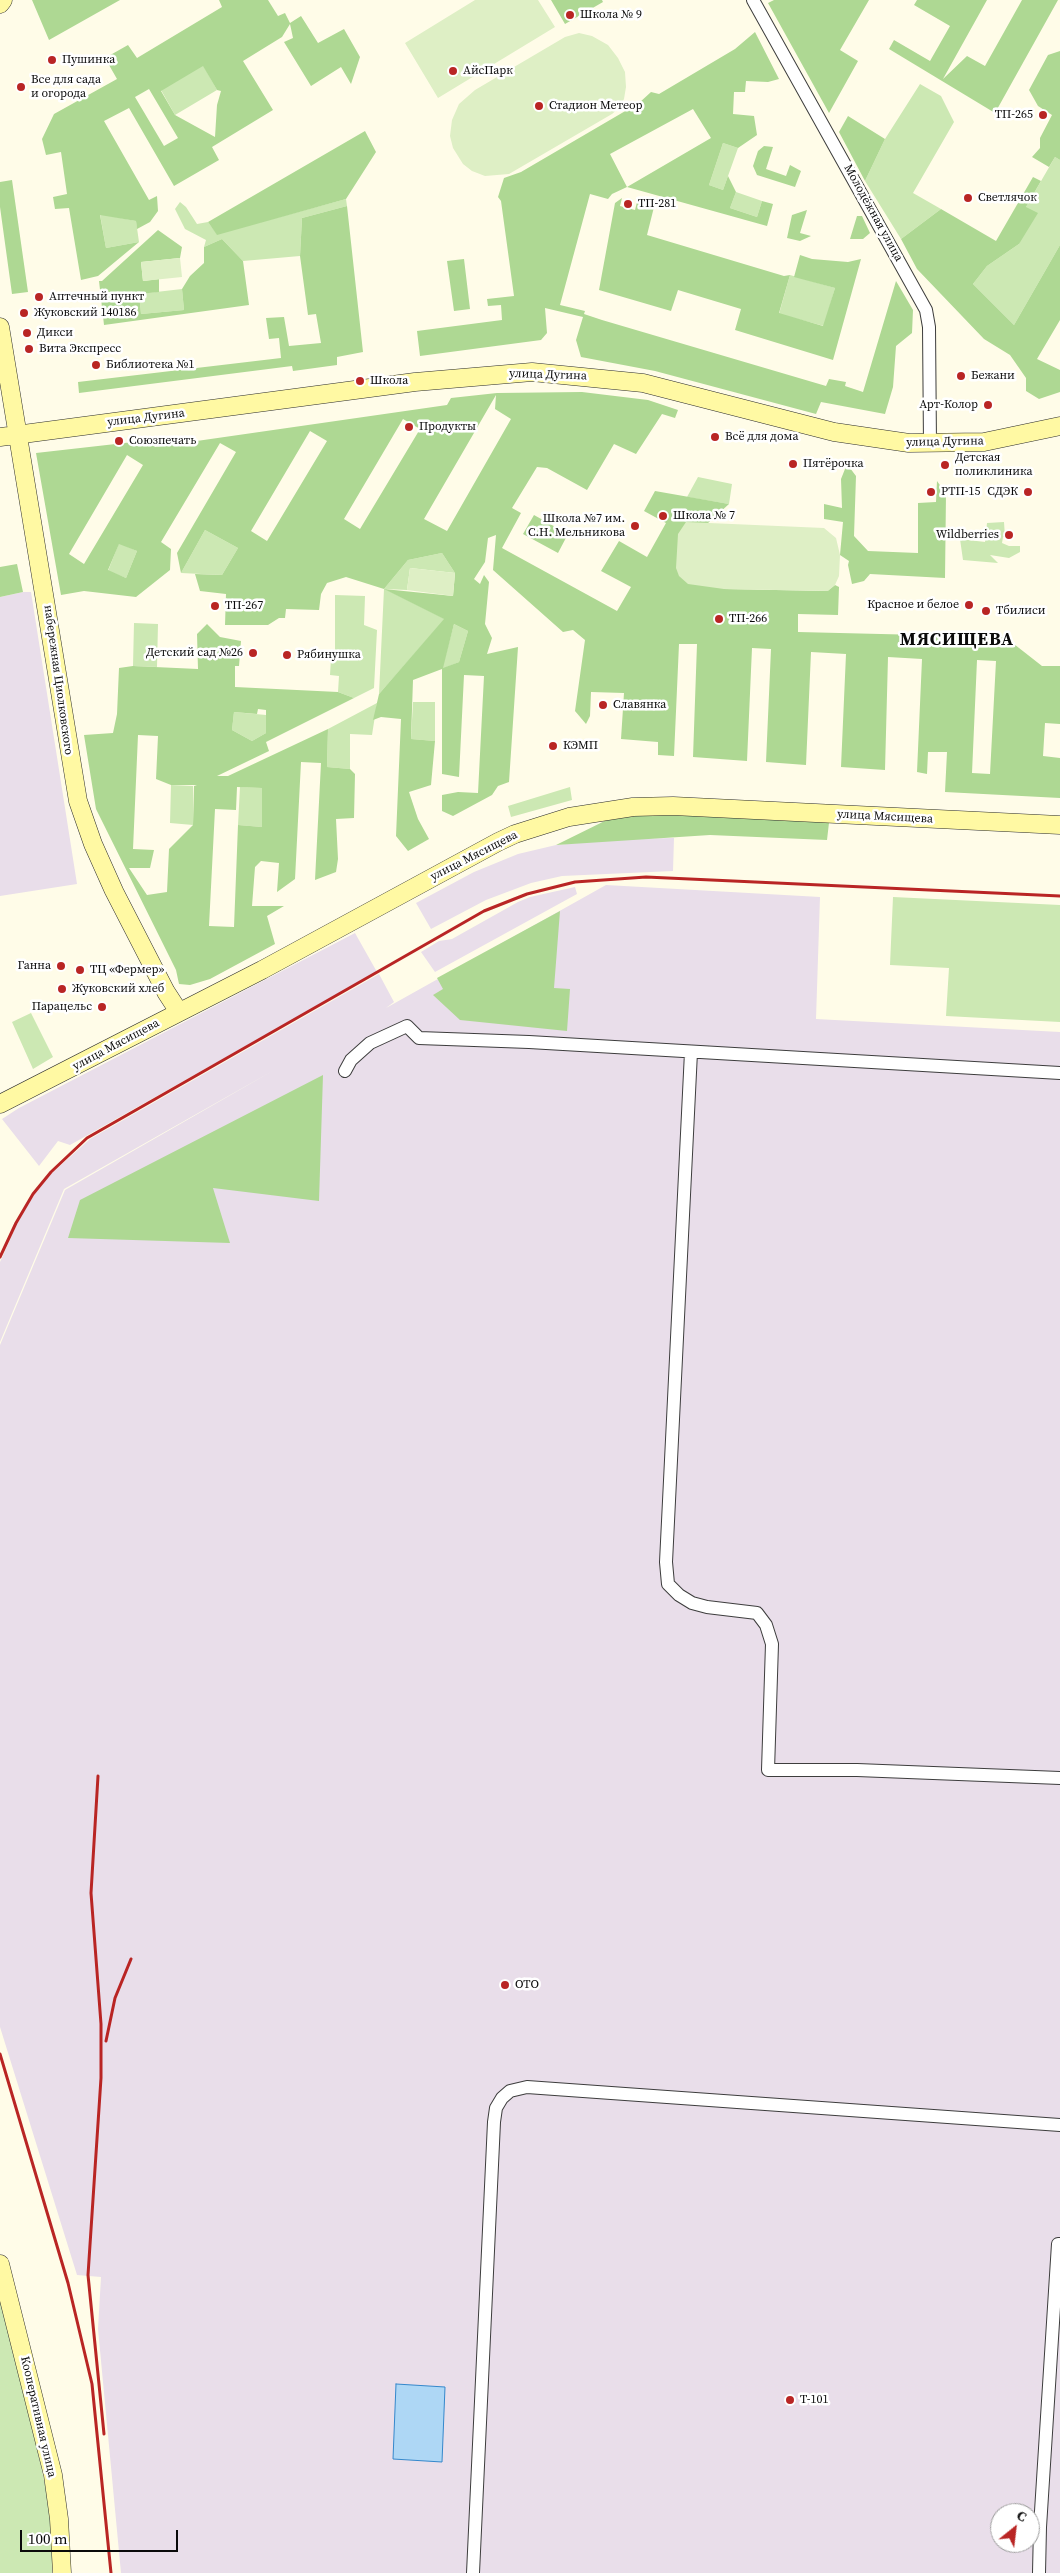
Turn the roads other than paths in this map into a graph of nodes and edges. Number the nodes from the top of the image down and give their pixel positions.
1 (3, 0) edge
2 (754, 0) edge
3 (0, 4) edge
4 (0, 327) edge
5 (1060, 426) edge
6 (19, 435) junction
7 (0, 437) edge
8 (930, 444) junction
9 (1060, 825) edge
10 (179, 1012) junction
11 (691, 1052) junction
12 (345, 1070) dead end
13 (1060, 1073) edge
14 (0, 1104) edge
15 (1060, 1778) edge
16 (1060, 2125) edge
17 (1060, 2244) edge
18 (0, 2264) edge
19 (62, 2573) edge
20 (473, 2573) edge
21 (1039, 2573) edge

1 - 3 main road
2 - 8 street, Молодёжная улица
4 - 6 main road, набережная Циолковского
5 - 8 main road, улица Дугина
6 - 7 main road, улица Дугина
6 - 8 main road, улица Дугина
6 - 10 main road, набережная Циолковского
9 - 10 main road, улица Мясищева
10 - 14 main road, улица Мясищева
11 - 12 street
11 - 13 street
11 - 15 street
16 - 20 street
17 - 21 street
18 - 19 main road, Кооперативная улица

